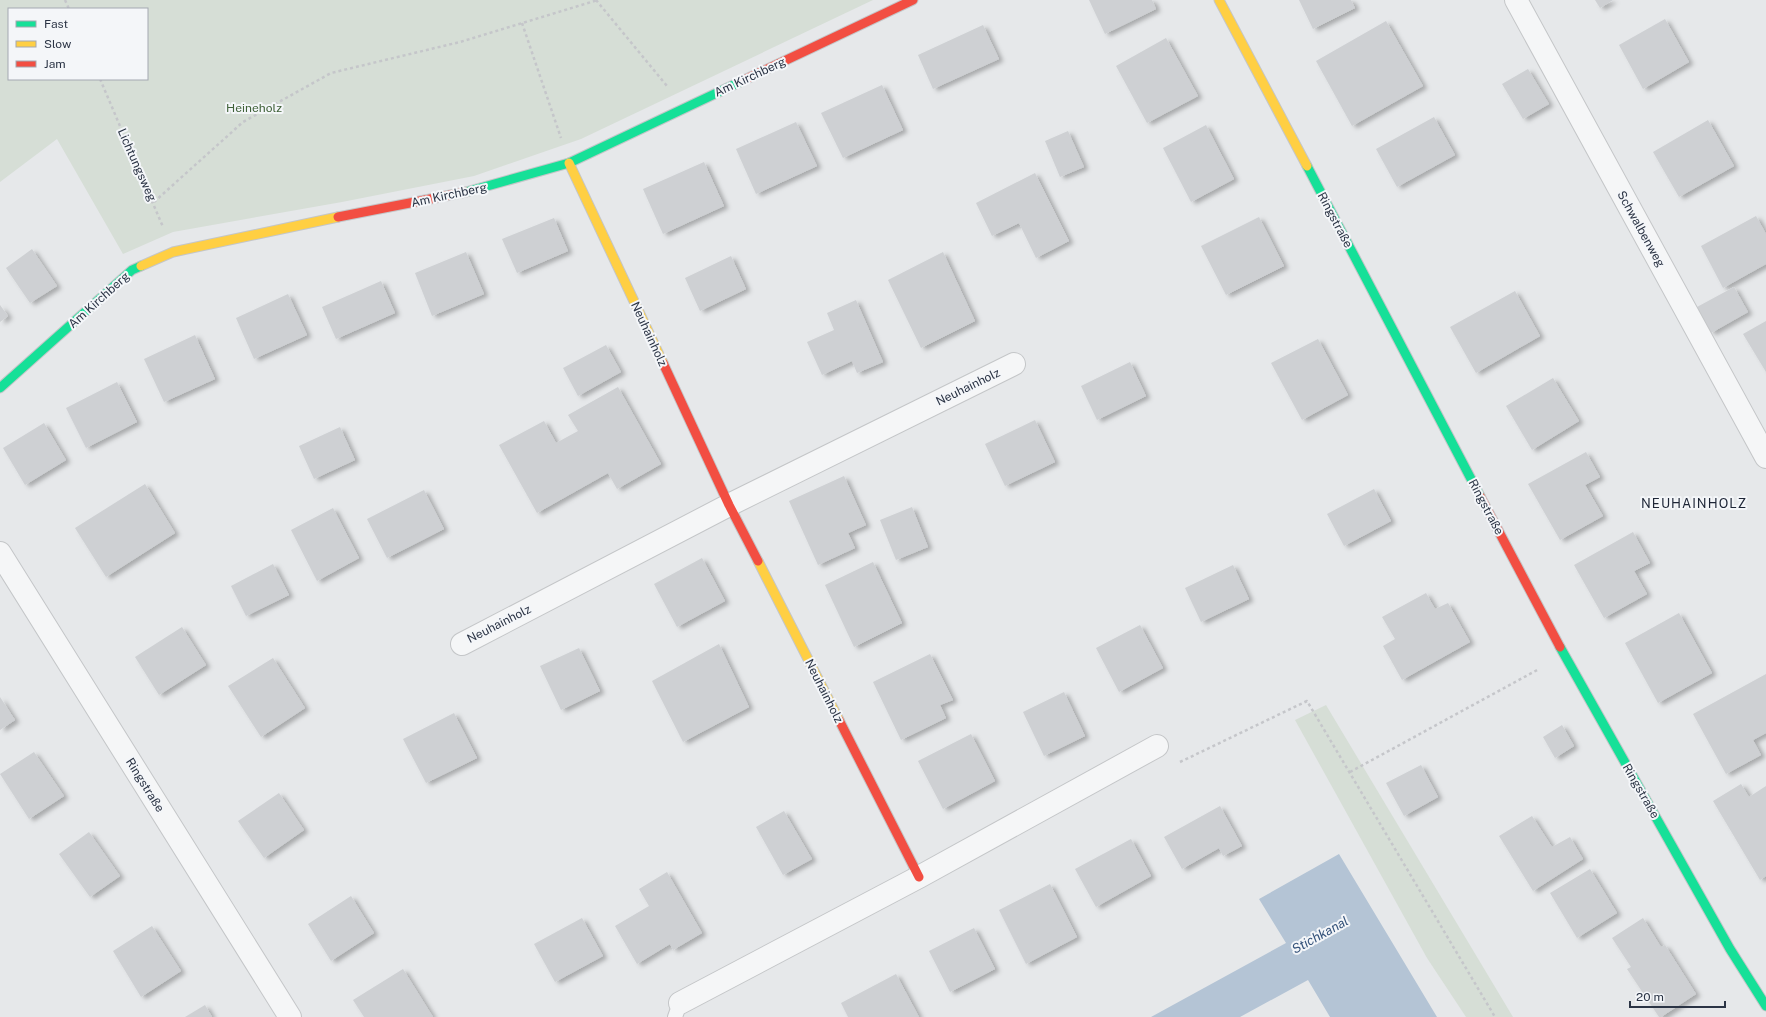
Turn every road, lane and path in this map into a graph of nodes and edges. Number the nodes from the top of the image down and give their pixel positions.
1 (597, 0) edge
2 (913, 0) edge
3 (1219, 0) edge
4 (1516, 0) edge
5 (522, 23) junction
6 (100, 80) edge
7 (686, 108) junction
8 (569, 163) junction
9 (154, 202) junction
10 (173, 252) junction
11 (1014, 364) dead end
12 (0, 388) edge
13 (1766, 457) edge
14 (729, 505) junction
15 (0, 553) edge
16 (462, 644) dead end
17 (1564, 656) junction
18 (1157, 746) joint
19 (1350, 772) junction
20 (919, 877) junction
21 (1766, 1006) edge
22 (677, 1010) edge
23 (290, 1017) edge
24 (1495, 1017) edge

1 - 5 path
1 - 7 path
2 - 7 street, Am Kirchberg
3 - 17 street, Ringstraße
4 - 13 street, Schwalbenweg
5 - 8 path
5 - 9 path
6 - 9 path, Lichtungsweg
7 - 8 street, Am Kirchberg
8 - 10 street, Am Kirchberg
8 - 14 street, Neuhainholz
9 - 10 path, Lichtungsweg
10 - 12 street, Am Kirchberg
11 - 14 street, Neuhainholz
14 - 16 street, Neuhainholz
14 - 20 street, Neuhainholz
15 - 23 street, Ringstraße
17 - 19 path
17 - 21 street, Ringstraße
18 - 19 path
18 - 20 street
19 - 24 path
20 - 22 street

